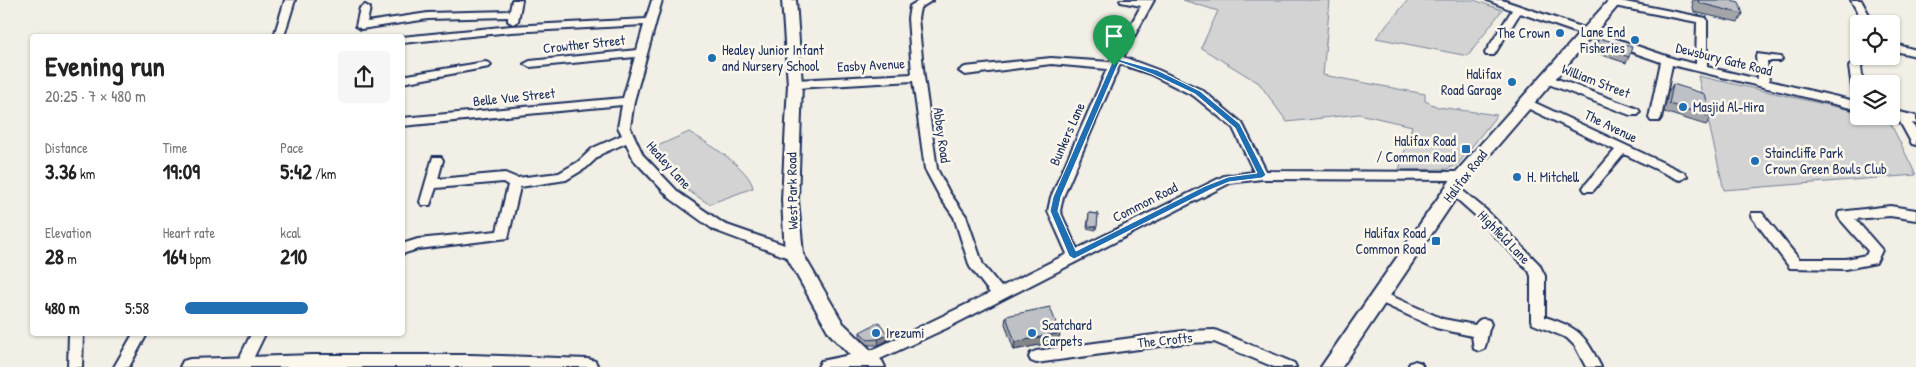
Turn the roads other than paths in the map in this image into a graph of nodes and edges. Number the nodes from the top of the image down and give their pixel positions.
1 (290, 0) edge
2 (517, 0) edge
3 (657, 0) edge
4 (789, 0) edge
5 (928, 0) edge
6 (1125, 0) edge
7 (1492, 0) edge
8 (1856, 0) edge
9 (1615, 1) edge
10 (1147, 2) edge
11 (365, 8) dead end
12 (1518, 9) junction
13 (514, 14) junction
14 (1865, 15) edge
15 (650, 22) junction
16 (511, 29) junction
17 (1585, 33) junction
18 (280, 34) edge
19 (405, 40) edge
20 (1900, 49) edge
21 (642, 53) junction
22 (1490, 53) dead end
23 (1916, 53) edge
24 (1776, 59) dead end
25 (1667, 60) junction
26 (1115, 62) junction
27 (530, 64) dead end
28 (485, 65) dead end
29 (1701, 70) junction
30 (965, 71) dead end
31 (918, 77) junction
32 (405, 79) edge
33 (1547, 79) junction
34 (795, 84) junction
35 (1764, 84) junction
36 (628, 101) junction
37 (1527, 102) junction
38 (1850, 104) edge
39 (1634, 112) dead end
40 (1900, 116) edge
41 (1655, 118) dead end
42 (1900, 119) edge
43 (1916, 120) edge
44 (405, 122) edge
45 (629, 137) junction
46 (1916, 141) edge
47 (1622, 149) junction
48 (438, 160) dead end
49 (1262, 175) junction
50 (1682, 176) dead end
51 (515, 183) junction
52 (1458, 183) junction
53 (431, 184) junction
54 (1589, 188) dead end
55 (426, 202) dead end
56 (1916, 215) edge
57 (1757, 216) dead end
58 (405, 252) edge
59 (794, 254) junction
60 (1074, 256) junction
61 (999, 294) junction
62 (1380, 296) junction
63 (1481, 334) dead end
64 (76, 336) edge
65 (139, 336) edge
66 (257, 336) edge
67 (1036, 357) dead end
68 (871, 363) edge
69 (1587, 364) edge
70 (243, 365) junction
71 (471, 365) edge
72 (75, 367) edge
73 (121, 367) edge
74 (190, 367) edge
75 (588, 367) edge
76 (828, 367) edge
77 (1289, 367) edge
78 (1331, 367) edge

1 - 18 street
2 - 13 street
3 - 15 street, Healey Lane
4 - 34 main road, West Park Road
5 - 31 street, Abbey Road
6 - 10 street
7 - 12 street, Dewsbury Gate Road
8 - 14 street
9 - 17 main road, Halifax Road
9 - 29 street
10 - 26 street, Bunkers Lane
11 - 13 street
12 - 17 street, Dewsbury Gate Road
12 - 22 street
13 - 16 street
15 - 16 street
15 - 21 street, Healey Lane
16 - 19 street
17 - 25 street, Dewsbury Gate Road
17 - 33 main road, Halifax Road
20 - 23 street
21 - 27 street, Crowther Street
21 - 36 street, Healey Lane
24 - 35 street
25 - 29 street, Dewsbury Gate Road
25 - 41 street
26 - 30 street
26 - 49 street
26 - 60 street, Bunkers Lane
28 - 32 street
29 - 35 street, Dewsbury Gate Road
31 - 34 street, Easby Avenue
31 - 61 street, Abbey Road
33 - 37 main road, Halifax Road
33 - 39 street, William Street
34 - 59 main road, West Park Road
35 - 38 street, Dewsbury Gate Road
36 - 44 street, Belle Vue Street
36 - 45 street, Healey Lane
37 - 47 street, The Avenue
37 - 52 main road, Halifax Road
40 - 43 street
42 - 46 street
45 - 51 street
45 - 59 street, Healey Lane
47 - 50 street, The Avenue
47 - 54 street
48 - 53 street
49 - 52 street, Common Road
49 - 60 street, Common Road
51 - 53 street
51 - 58 street
52 - 62 main road, Halifax Road
52 - 69 street, Highfield Lane
53 - 55 street
56 - 57 street
59 - 68 main road, West Park Road
60 - 61 street, Common Road
61 - 68 street, Common Road
62 - 63 street
62 - 78 main road, Halifax Road
64 - 72 street
65 - 73 street
66 - 70 street
67 - 77 street, The Crofts
68 - 76 main road
70 - 71 main road
70 - 74 main road
71 - 75 main road

